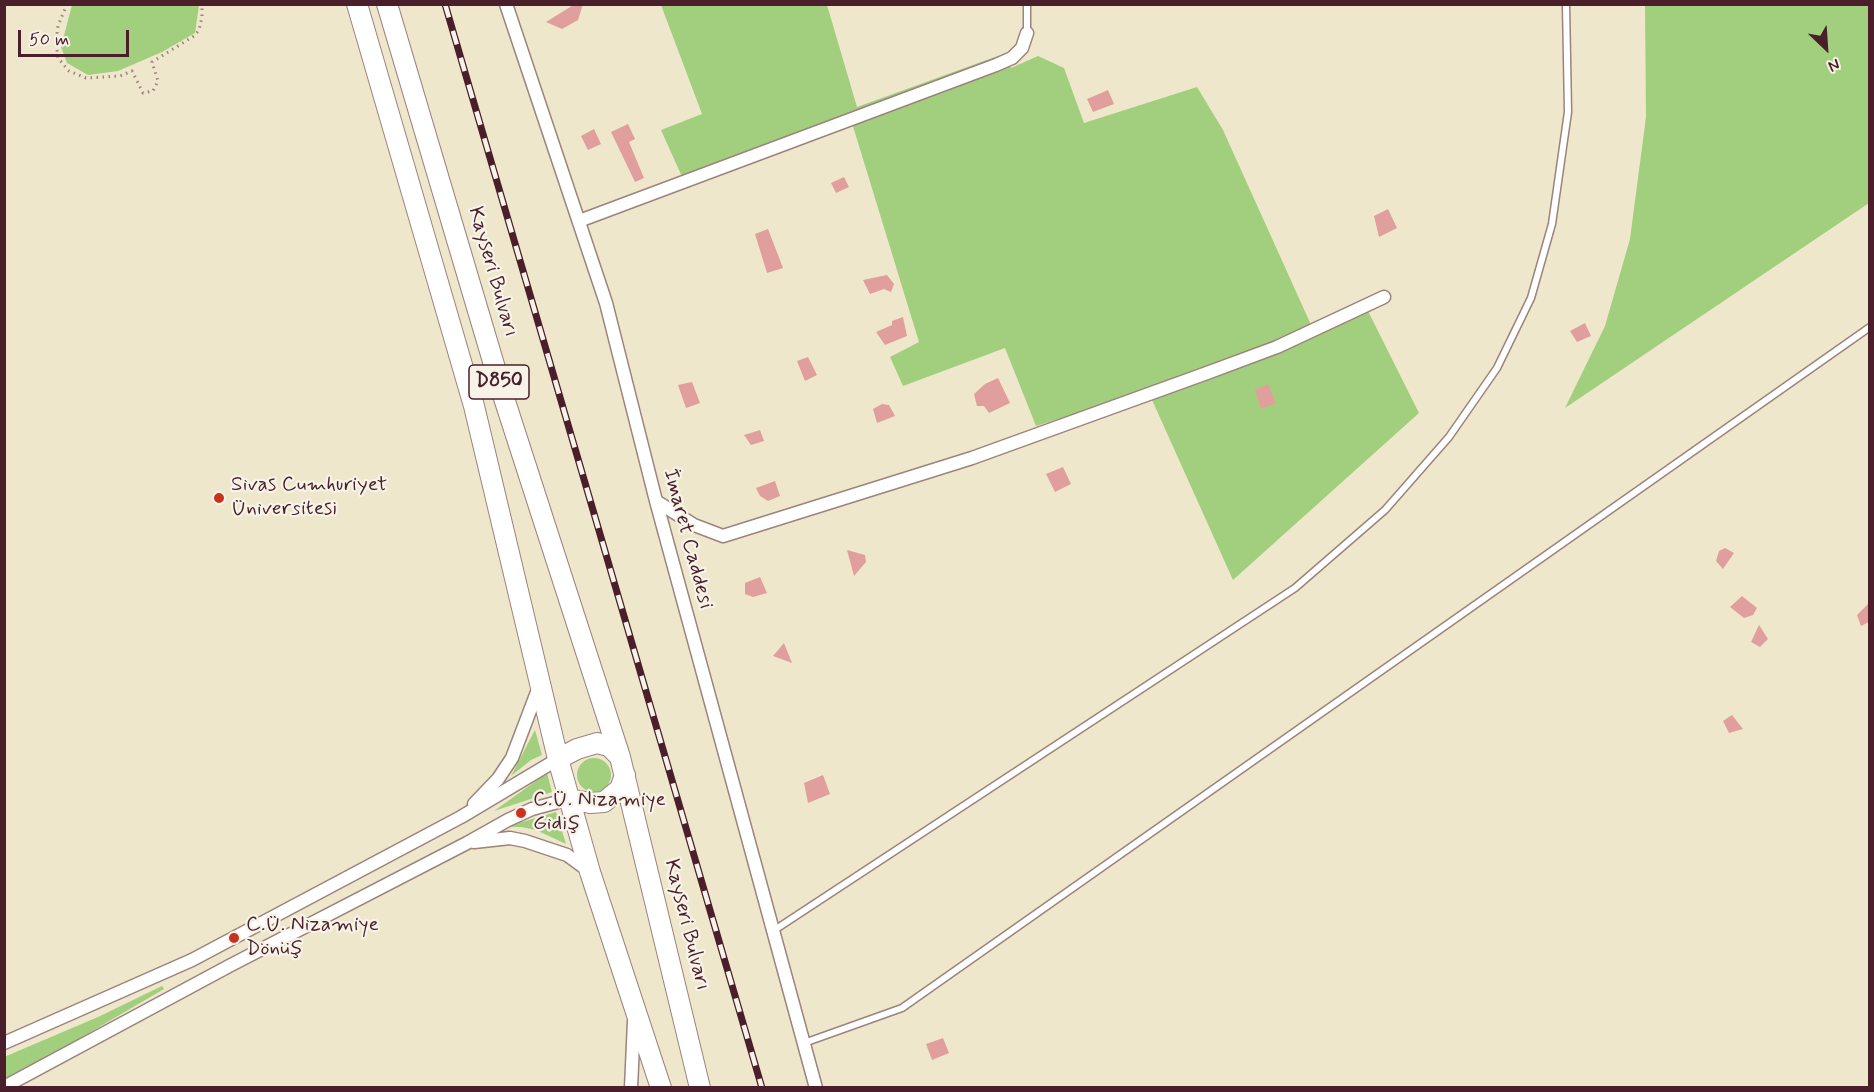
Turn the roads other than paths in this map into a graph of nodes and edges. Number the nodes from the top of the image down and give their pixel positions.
1 (357, 4) edge
2 (387, 4) edge
3 (506, 4) edge
4 (1027, 4) edge
5 (1566, 4) edge
6 (1027, 33) joint
7 (579, 221) junction
8 (1384, 297) dead end
9 (1869, 327) edge
10 (656, 501) junction
11 (540, 686) junction
12 (558, 759) junction
13 (622, 766) junction
14 (569, 799) junction
15 (461, 818) junction
16 (466, 843) junction
17 (590, 872) junction
18 (773, 931) junction
19 (634, 1008) junction
20 (4, 1043) edge
21 (804, 1043) junction
22 (4, 1087) edge
23 (631, 1088) edge
24 (661, 1088) edge
25 (700, 1088) edge
26 (816, 1088) edge

1 - 11 highway, D850
2 - 13 highway, Kayseri Bulvarı / D850
3 - 7 street, İmaret Caddesi
4 - 6 lane
5 - 18 lane
6 - 7 street
7 - 10 street, İmaret Caddesi
8 - 10 street
9 - 21 lane
10 - 18 street, İmaret Caddesi
11 - 12 highway, D850
11 - 15 street
12 - 13 highway
12 - 14 highway
12 - 15 street
13 - 14 highway
13 - 25 highway, Kayseri Bulvarı
14 - 16 street
14 - 17 highway
15 - 20 street
16 - 17 street
16 - 22 street
17 - 19 highway
18 - 21 street, İmaret Caddesi
19 - 23 street
19 - 24 highway
21 - 26 street, İmaret Caddesi

